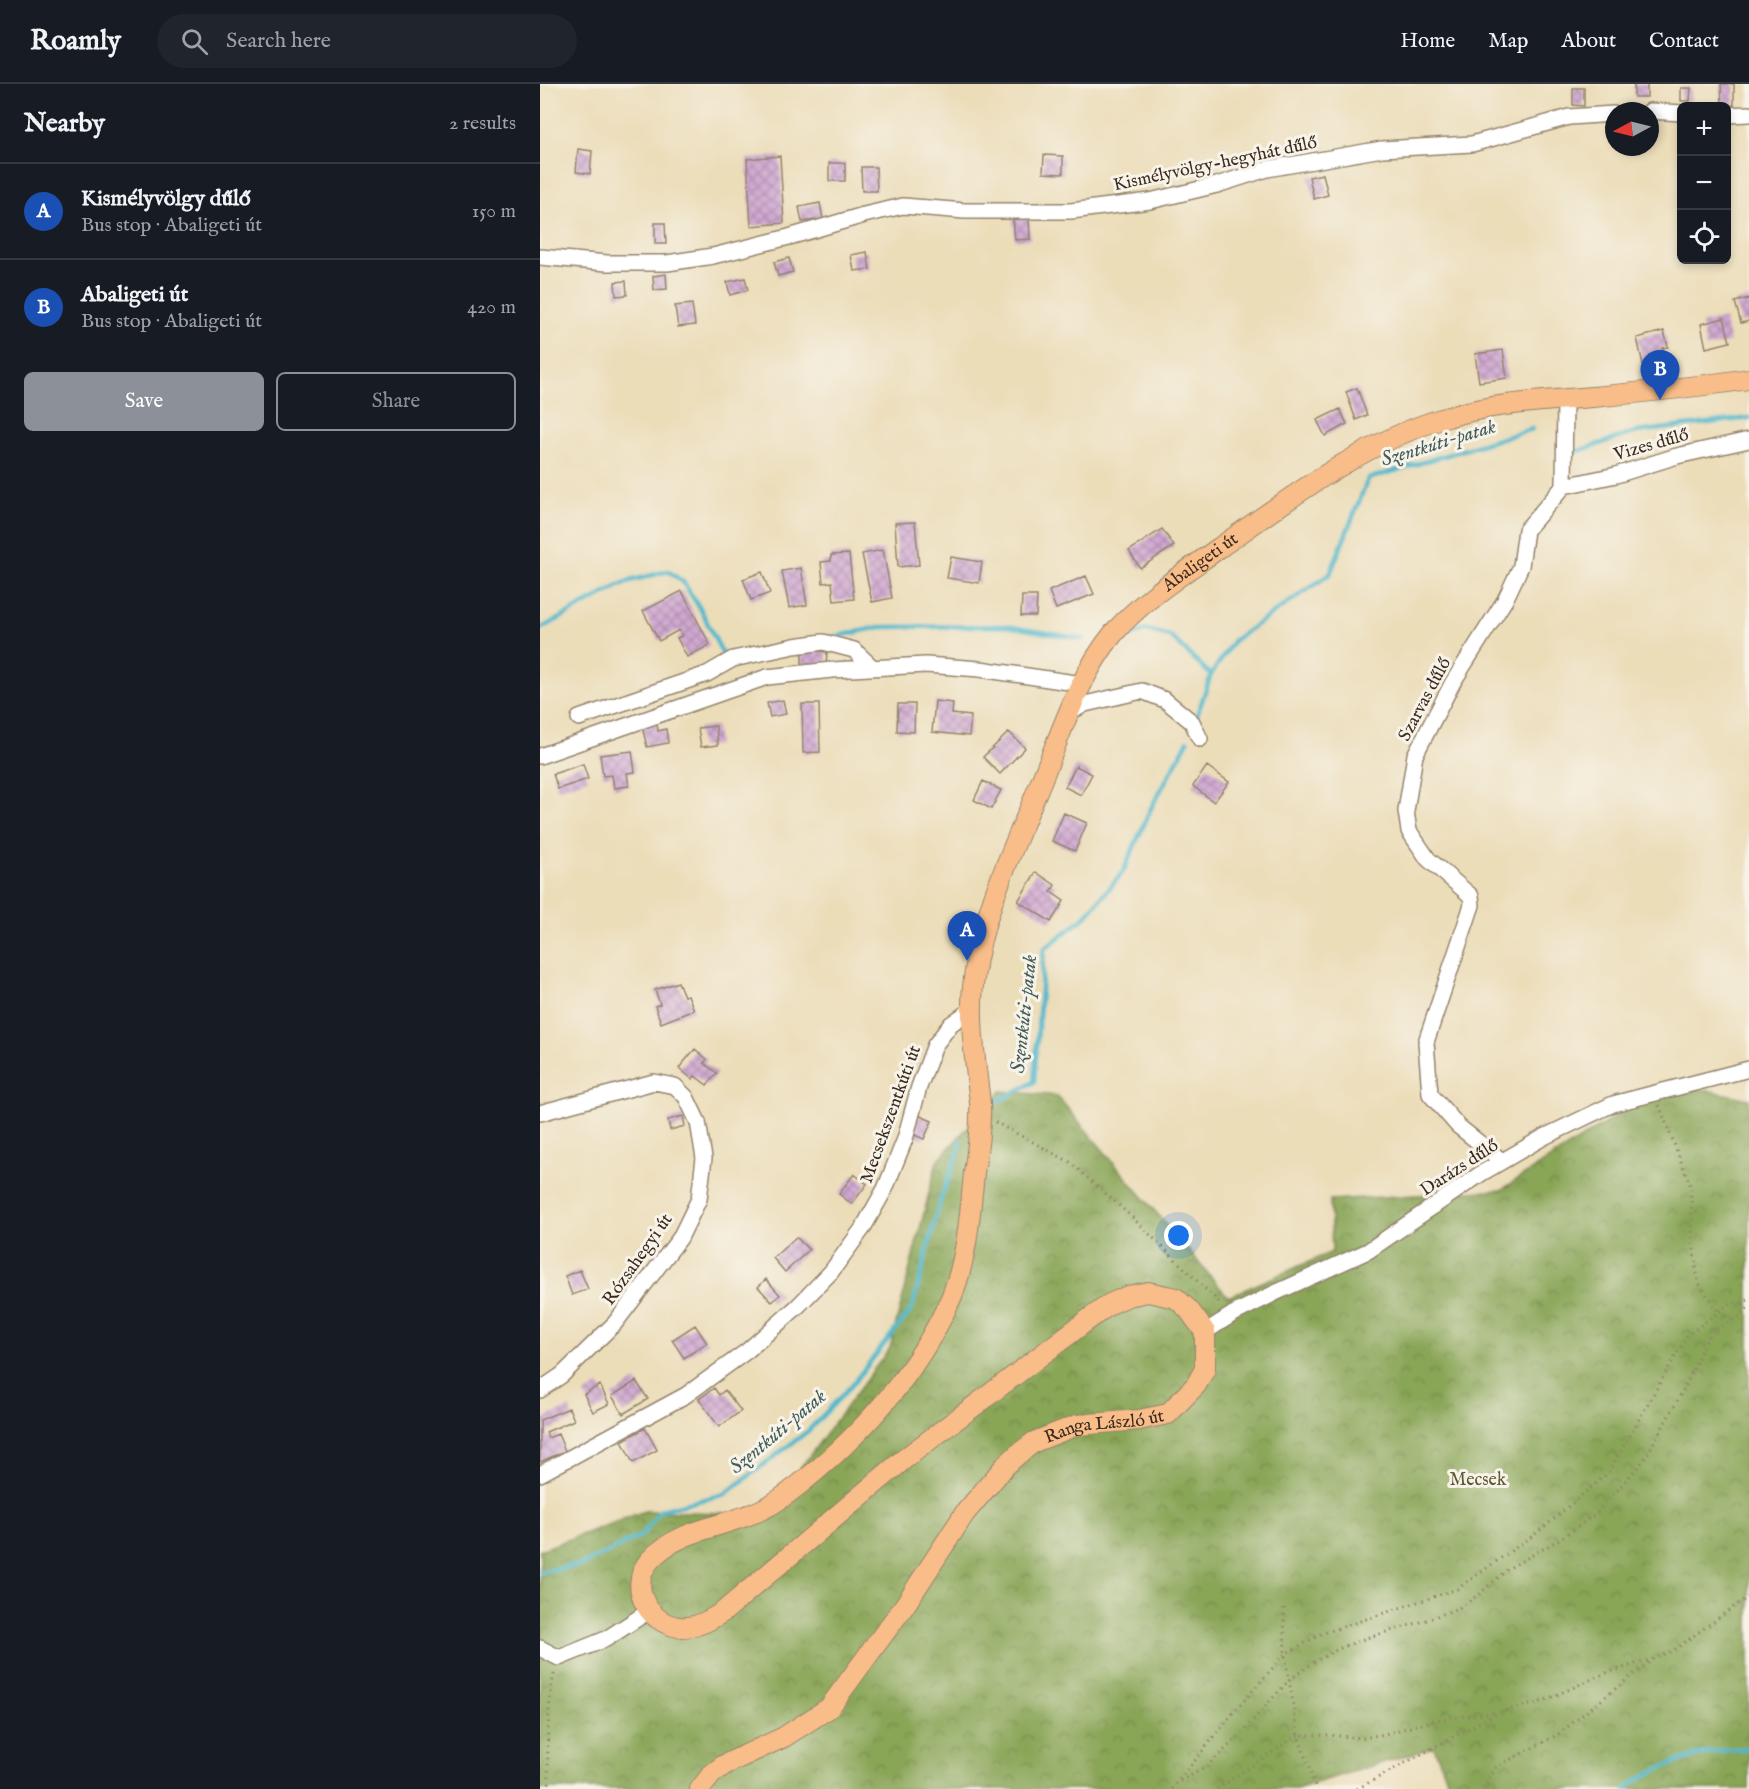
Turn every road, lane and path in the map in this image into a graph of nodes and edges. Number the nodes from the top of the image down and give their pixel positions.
1 (1659, 112) edge
2 (1677, 113) edge
3 (1731, 114) edge
4 (1749, 114) edge
5 (1605, 115) edge
6 (540, 256) edge
7 (1749, 379) edge
8 (1565, 399) junction
9 (1749, 440) edge
10 (1564, 486) junction
11 (873, 668) junction
12 (1082, 684) junction
13 (1070, 713) junction
14 (579, 718) dead end
15 (1200, 739) dead end
16 (540, 756) edge
17 (972, 1009) junction
18 (1749, 1068) edge
19 (1654, 1092) junction
20 (540, 1113) edge
21 (981, 1114) junction
22 (1502, 1161) junction
23 (1749, 1300) edge
24 (1749, 1306) edge
25 (1718, 1312) junction
26 (1233, 1314) junction
27 (1205, 1332) junction
28 (540, 1390) edge
29 (540, 1474) edge
30 (1749, 1596) edge
31 (1284, 1608) dead end
32 (649, 1611) junction
33 (541, 1650) edge
34 (1285, 1654) junction
35 (559, 1658) junction
36 (1653, 1659) junction
37 (1290, 1679) junction
38 (1501, 1712) junction
39 (1298, 1735) junction
40 (1179, 1782) junction
41 (550, 1789) edge
42 (700, 1789) edge
43 (1172, 1789) edge
44 (1218, 1789) edge
45 (1316, 1789) edge
46 (1357, 1789) edge
47 (1483, 1789) edge

1 - 2 street
3 - 4 street
5 - 6 street, Kismélyvölgy-hegyhát dűlő
7 - 8 main road, Abaligeti út
8 - 10 street
8 - 12 main road, Abaligeti út
9 - 10 street, Vizes dűlő
10 - 22 street, Szarvas dűlő
11 - 12 street
11 - 14 street
11 - 16 street
12 - 13 main road, Abaligeti út
13 - 15 street
13 - 17 main road, Abaligeti út
17 - 21 main road, Abaligeti út
17 - 29 street, Mecsekszentkúti út
18 - 19 street, Darázs dűlő
19 - 22 street, Darázs dűlő
19 - 25 path
20 - 28 street, Rózsahegyi út
21 - 26 path
21 - 32 main road, Abaligeti út
22 - 26 street, Darázs dűlő
23 - 25 path
24 - 37 path
25 - 34 path
26 - 27 street, Darázs dűlő
27 - 32 main road
27 - 42 main road, Ranga László út
30 - 36 path
31 - 34 path
32 - 35 street
33 - 35 street
34 - 37 path
34 - 40 path
35 - 41 path
36 - 38 path
36 - 47 path
37 - 39 path
37 - 40 path
38 - 39 path
38 - 46 path
39 - 44 path
39 - 45 path
40 - 43 path

